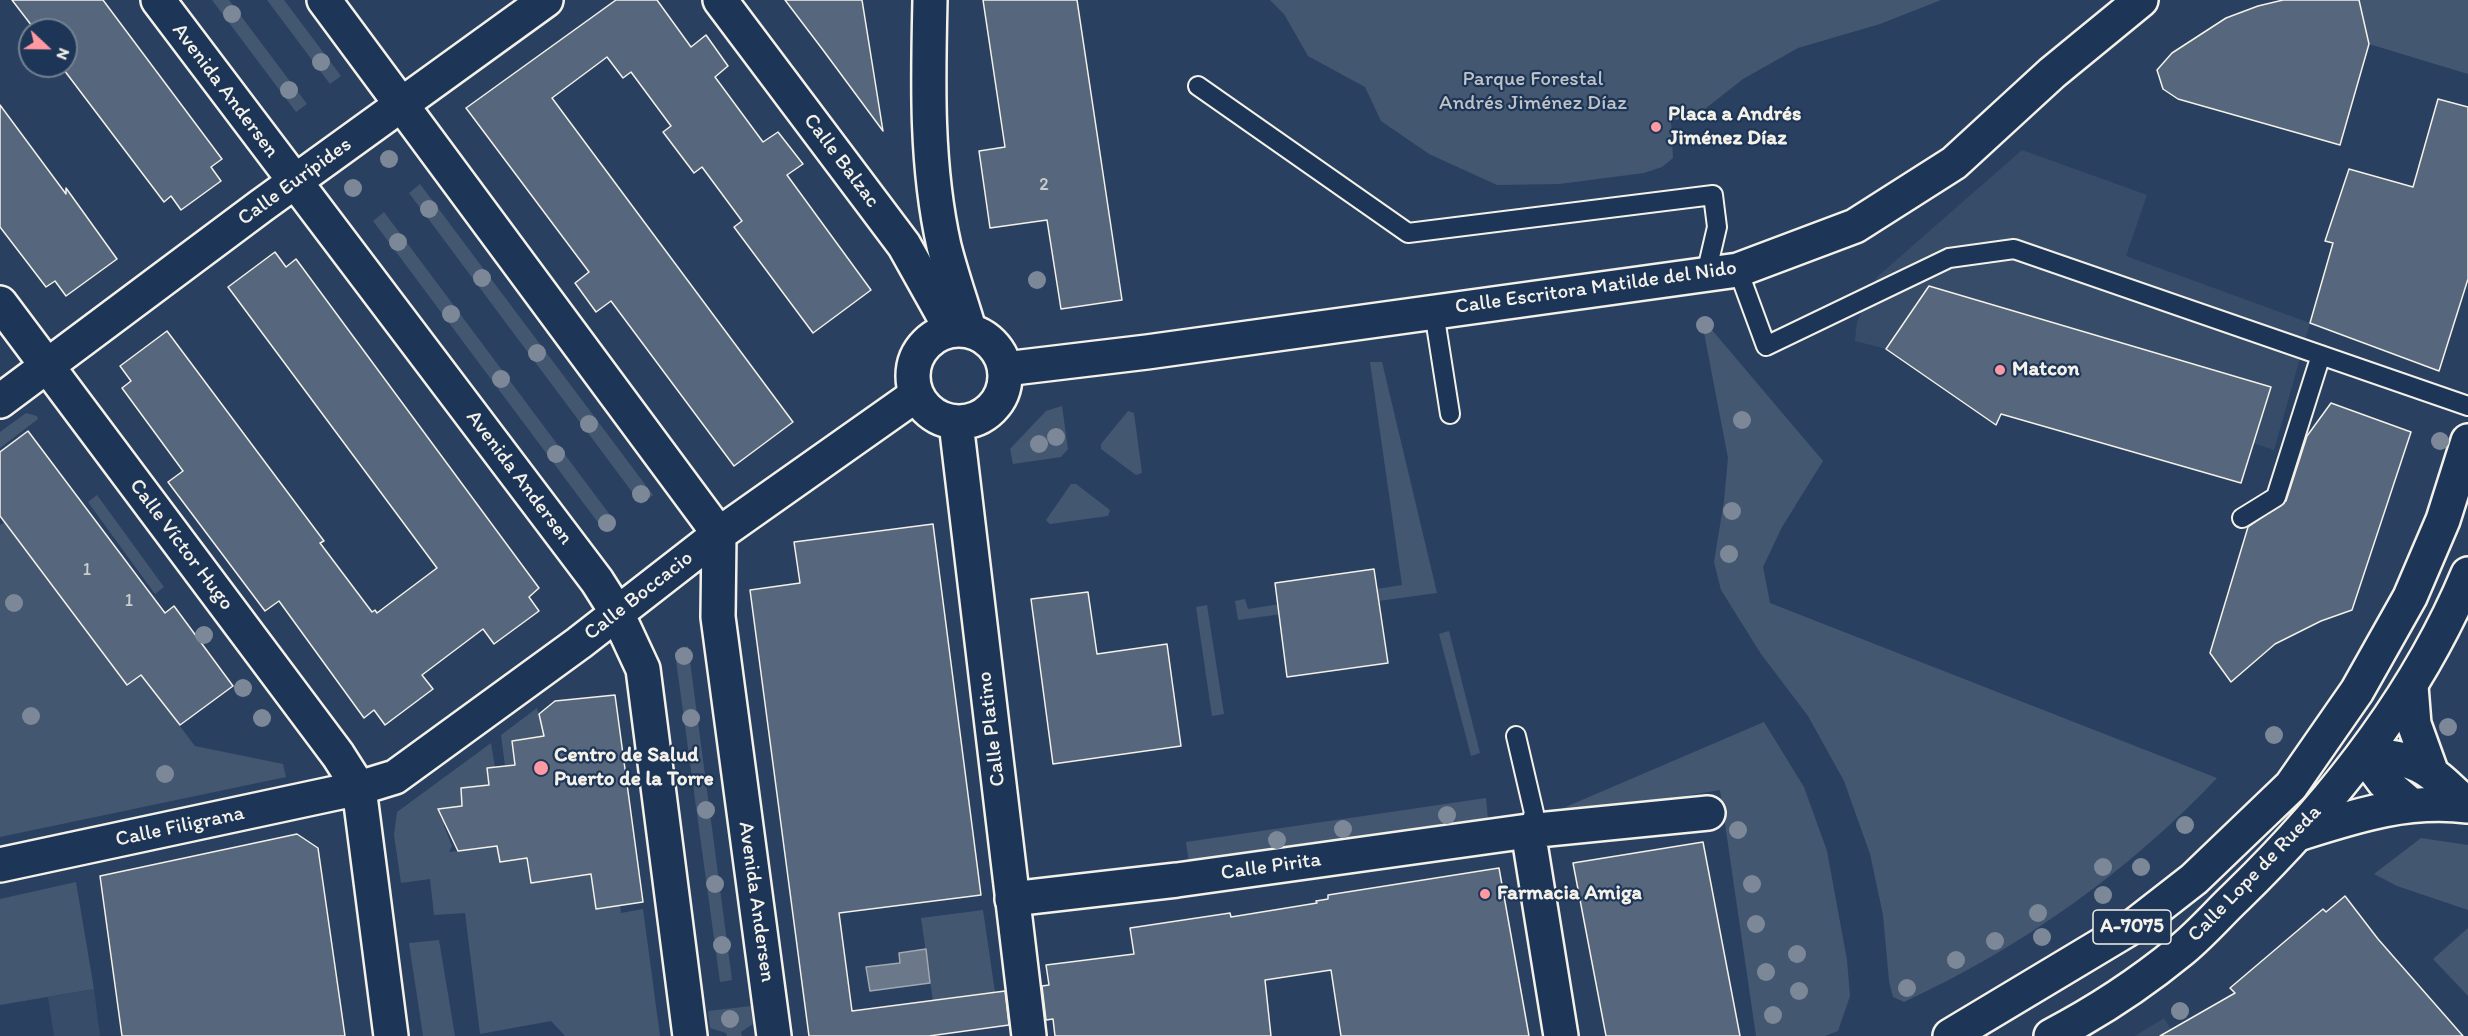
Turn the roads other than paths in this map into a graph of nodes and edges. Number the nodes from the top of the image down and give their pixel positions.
1 (158, 0) edge
2 (324, 0) edge
3 (546, 0) edge
4 (720, 0) edge
5 (930, 0) edge
6 (2141, 0) edge
7 (1198, 86) dead end
8 (402, 105) junction
9 (293, 182) junction
10 (1722, 272) junction
11 (0, 303) edge
12 (1434, 312) junction
13 (960, 329) junction
14 (2321, 355) junction
15 (46, 366) junction
16 (1005, 369) junction
17 (916, 395) junction
18 (0, 401) edge
19 (2468, 406) edge
20 (1450, 414) dead end
21 (956, 423) junction
22 (2468, 441) edge
23 (2242, 518) dead end
24 (719, 534) junction
25 (2468, 574) edge
26 (616, 611) junction
27 (2411, 686) junction
28 (2357, 691) junction
29 (1516, 736) dead end
30 (2364, 755) junction
31 (2431, 771) junction
32 (2291, 786) junction
33 (359, 788) junction
34 (2410, 804) junction
35 (2467, 805) edge
36 (1708, 813) dead end
37 (1528, 831) junction
38 (2301, 833) junction
39 (0, 865) edge
40 (1012, 899) junction
41 (391, 1036) edge
42 (690, 1036) edge
43 (774, 1036) edge
44 (1029, 1036) edge
45 (1561, 1036) edge
46 (1950, 1036) edge
47 (2050, 1036) edge

1 - 9 street, Avenida Andersen
2 - 8 street
3 - 8 street, Calle Eurípides
4 - 13 street, Calle Balzac
5 - 13 street
6 - 10 street, Calle Escritora Matilde del Nido
7 - 10 lane
8 - 9 street, Calle Eurípides
8 - 24 street
9 - 15 street, Calle Eurípides
9 - 26 street, Avenida Andersen
10 - 12 street, Calle Escritora Matilde del Nido
10 - 14 lane
11 - 15 street, Calle Víctor Hugo
12 - 16 street, Calle Escritora Matilde del Nido
12 - 20 lane
13 - 16 street
13 - 17 street
14 - 19 lane
14 - 23 lane
15 - 18 street, Calle Eurípides
15 - 33 street, Calle Víctor Hugo
16 - 21 street
17 - 21 street
17 - 24 street, Calle Boccacio
21 - 40 street, Calle Platino
22 - 28 street, Calle Lope de Rueda / A-7075
24 - 26 street, Calle Boccacio
24 - 43 street, Avenida Andersen
25 - 27 street, Calle Lope de Rueda / A-7075
26 - 33 street, Calle Boccacio
26 - 42 street, Avenida Andersen
27 - 30 street, Calle Lope de Rueda / A-7075
27 - 31 street
28 - 30 street
28 - 32 street, Calle Lope de Rueda / A-7075
29 - 37 lane
30 - 31 street
30 - 32 street
30 - 34 street
30 - 38 street, Calle Lope de Rueda / A-7075
31 - 35 street
32 - 46 street, Calle Lope de Rueda / A-7075
33 - 39 street, Calle Filigrana
33 - 41 street
34 - 35 street
34 - 38 street
36 - 37 street, Calle Pirita
37 - 40 street, Calle Pirita
37 - 45 street
38 - 47 street, Calle Lope de Rueda / A-7075
40 - 44 street, Calle Platino

